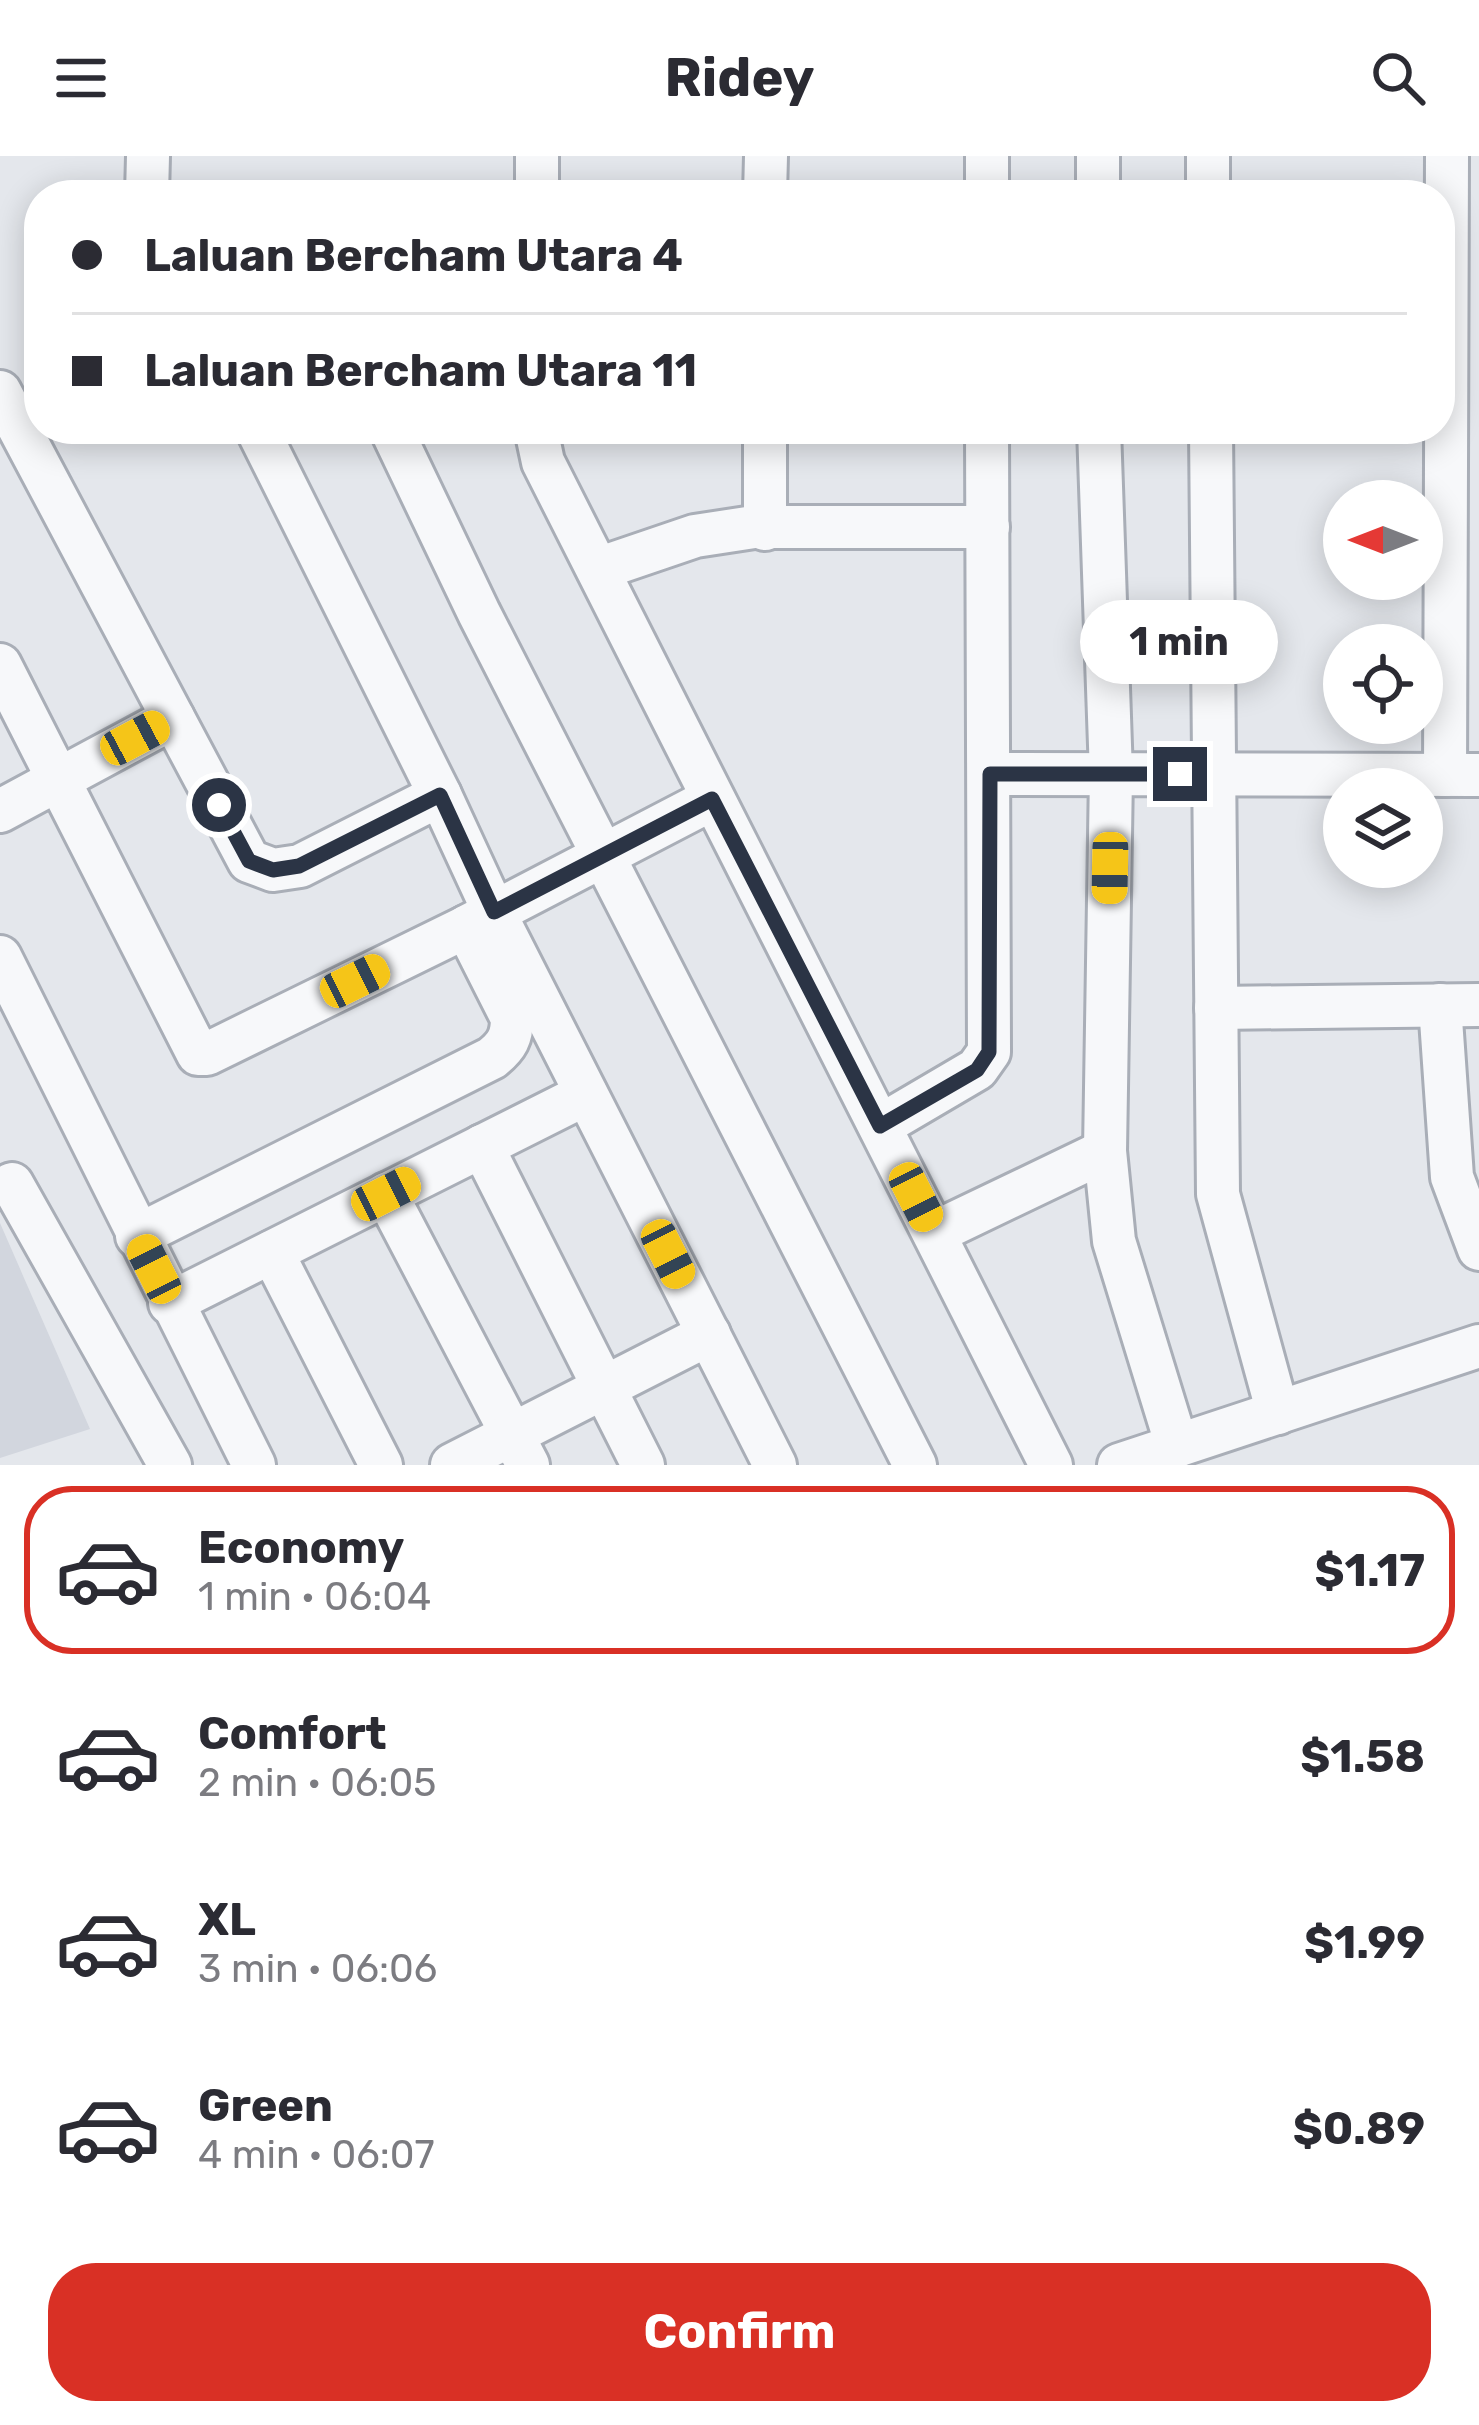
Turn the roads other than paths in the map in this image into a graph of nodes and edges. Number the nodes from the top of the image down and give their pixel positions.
1 (4, 411) edge
2 (264, 444) edge
3 (398, 444) edge
4 (539, 444) edge
5 (765, 444) edge
6 (987, 444) edge
7 (1100, 444) edge
8 (1210, 444) edge
9 (1455, 444) edge
10 (988, 527) junction
11 (765, 529) junction
12 (598, 569) junction
13 (0, 665) edge
14 (173, 718) junction
15 (990, 774) junction
16 (1111, 774) junction
17 (1214, 775) junction
18 (1462, 775) edge
19 (59, 779) junction
20 (440, 795) junction
21 (712, 799) junction
22 (0, 811) edge
23 (605, 854) junction
24 (480, 920) junction
25 (0, 957) edge
26 (1459, 1005) edge
27 (1216, 1008) junction
28 (586, 1094) junction
29 (880, 1126) junction
30 (482, 1146) junction
31 (1105, 1150) junction
32 (12, 1184) dead end
33 (386, 1194) junction
34 (934, 1233) junction
35 (137, 1236) junction
36 (1479, 1249) edge
37 (272, 1252) junction
38 (170, 1303) junction
39 (709, 1334) junction
40 (1479, 1346) edge
41 (603, 1388) junction
42 (1278, 1413) junction
43 (1177, 1446) junction
44 (520, 1450) edge
45 (170, 1465) edge
46 (254, 1465) edge
47 (381, 1465) edge
48 (452, 1465) edge
49 (643, 1465) edge
50 (775, 1465) edge
51 (914, 1465) edge
52 (1051, 1465) edge
53 (1119, 1465) edge

1 - 14 street
2 - 20 street
3 - 23 street
4 - 12 street
5 - 11 street
6 - 10 street
7 - 16 street
8 - 17 street
9 - 18 street
10 - 11 street
10 - 15 street
11 - 12 street
12 - 21 street
13 - 19 street
14 - 19 street
14 - 20 street
15 - 16 street
15 - 29 street
16 - 17 street
16 - 31 street
17 - 18 street
17 - 27 street
19 - 22 street
19 - 24 street
20 - 24 street
21 - 23 street
21 - 29 street
23 - 24 street
23 - 51 street
24 - 28 street
24 - 35 street
25 - 35 street
26 - 27 street
26 - 36 street
27 - 42 street
28 - 30 street
28 - 39 street
29 - 34 street
30 - 33 street
30 - 41 street
31 - 34 street
31 - 43 street
32 - 45 street
33 - 37 street
33 - 44 street
34 - 52 street
35 - 38 street
37 - 38 street
37 - 47 street
38 - 46 street
39 - 41 street
39 - 50 street
40 - 42 street
41 - 44 street
41 - 49 street
42 - 43 street
43 - 53 street
44 - 48 street

